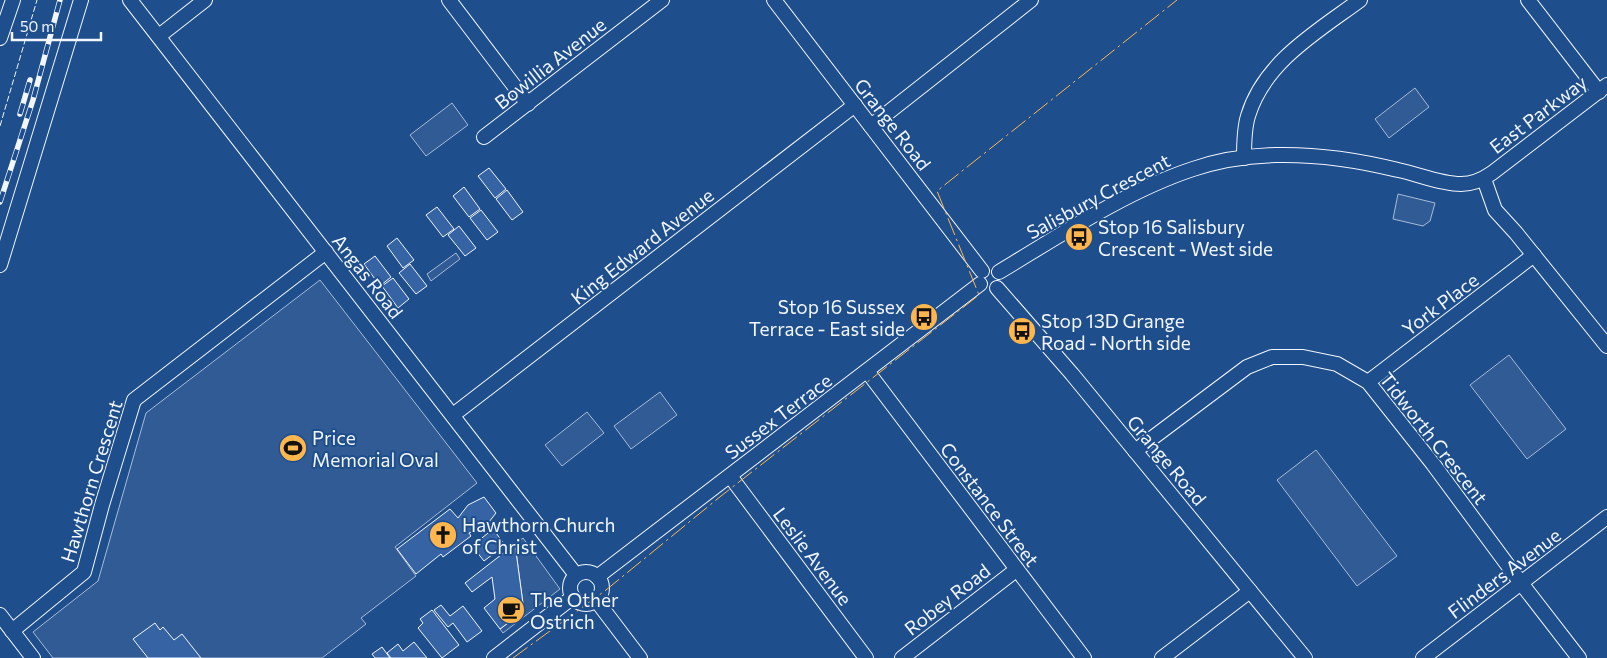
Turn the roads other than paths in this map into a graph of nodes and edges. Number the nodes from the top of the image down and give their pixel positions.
1 (13, 0) edge
2 (81, 0) edge
3 (130, 0) edge
4 (205, 0) edge
5 (449, 0) edge
6 (662, 0) edge
7 (774, 0) edge
8 (1360, 0) edge
9 (1528, 0) edge
10 (1027, 1) edge
11 (159, 36) junction
12 (0, 38) edge
13 (1603, 89) edge
14 (528, 104) junction
15 (855, 105) junction
16 (871, 126) junction
17 (484, 137) dead end
18 (1244, 158) junction
19 (1488, 176) junction
20 (326, 252) junction
21 (1534, 255) junction
22 (0, 265) edge
23 (999, 272) junction
24 (981, 277) junction
25 (997, 288) junction
26 (1607, 346) edge
27 (867, 371) junction
28 (1368, 382) junction
29 (453, 416) junction
30 (1135, 451) junction
31 (730, 476) junction
32 (1607, 517) edge
33 (1016, 570) junction
34 (576, 575) junction
35 (597, 577) junction
36 (1521, 583) junction
37 (1250, 591) junction
38 (573, 597) junction
39 (596, 600) junction
40 (0, 615) edge
41 (12, 631) junction
42 (33, 658) edge
43 (494, 658) edge
44 (640, 658) edge
45 (866, 658) edge
46 (902, 658) edge
47 (1084, 658) edge
48 (1162, 658) edge
49 (1305, 658) edge
50 (1423, 658) edge
51 (1579, 658) edge

1 - 12 street
2 - 22 street
3 - 11 street, Angas Road
4 - 11 street
5 - 14 street
6 - 14 street, Bowillia Avenue
7 - 15 street, Grange Road
8 - 18 street
9 - 13 street
10 - 16 street
11 - 20 street, Angas Road
13 - 19 street, East Parkway
14 - 17 street, Bowillia Avenue
15 - 16 street, Grange Road
15 - 29 street, King Edward Avenue
16 - 24 street, Grange Road
18 - 19 street, Salisbury Crescent
18 - 23 street, Salisbury Crescent
19 - 21 street
20 - 29 street, Angas Road
20 - 41 street, Hawthorn Crescent
21 - 26 street
21 - 28 street, York Place
23 - 24 street
23 - 25 street
24 - 25 street
24 - 27 street, Sussex Terrace
25 - 30 street, Grange Road
27 - 31 street, Sussex Terrace
27 - 33 street, Constance Street
28 - 30 street, Tidworth Crescent
28 - 36 street, Tidworth Crescent
29 - 34 street, Angas Road
30 - 37 street, Grange Road
31 - 35 street, Sussex Terrace
31 - 45 street, Leslie Avenue
32 - 36 street, Flinders Avenue
33 - 46 street, Robey Road
33 - 47 street, Constance Street
34 - 35 street
34 - 38 street
35 - 39 street
36 - 50 street, Flinders Avenue
36 - 51 street, Tidworth Crescent
37 - 48 street
37 - 49 street, Grange Road
38 - 39 street
38 - 43 street
39 - 44 street
40 - 41 street
41 - 42 street

